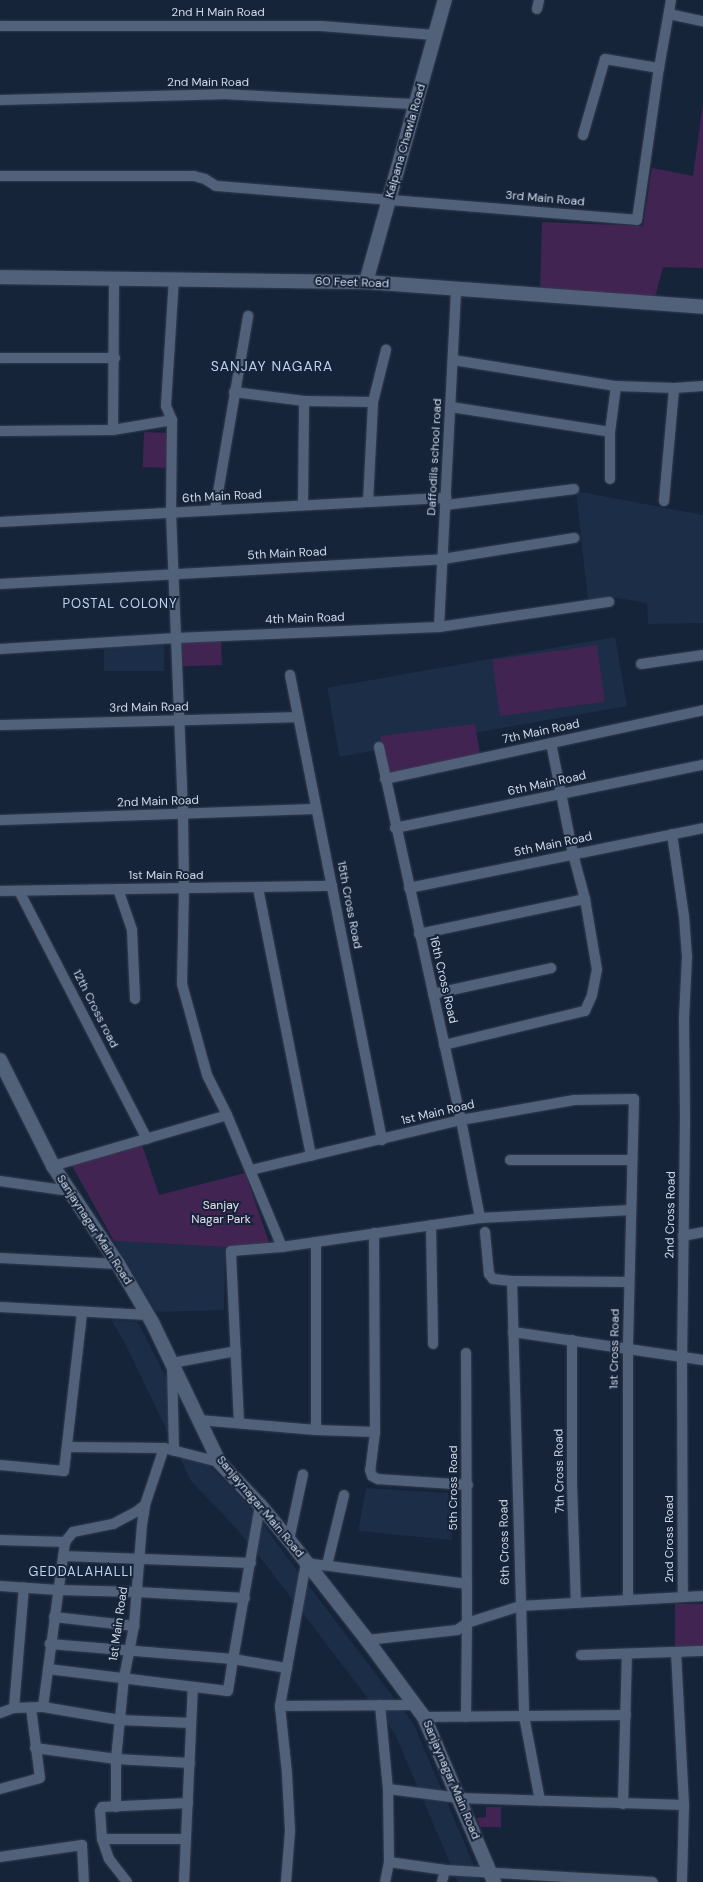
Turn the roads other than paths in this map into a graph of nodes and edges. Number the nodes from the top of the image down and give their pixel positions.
1 (445, 0) edge
2 (671, 0) edge
3 (669, 14) junction
4 (703, 21) edge
5 (0, 26) edge
6 (435, 35) junction
7 (659, 68) junction
8 (0, 100) edge
9 (416, 104) junction
10 (583, 135) dead end
11 (0, 176) edge
12 (390, 199) junction
13 (0, 276) edge
14 (114, 278) junction
15 (174, 278) junction
16 (366, 282) junction
17 (456, 288) junction
18 (703, 307) edge
19 (248, 316) dead end
20 (386, 350) dead end
21 (0, 358) edge
22 (115, 358) junction
23 (453, 360) junction
24 (616, 386) junction
25 (703, 386) edge
26 (674, 388) junction
27 (234, 392) junction
28 (304, 401) junction
29 (373, 402) junction
30 (451, 407) junction
31 (172, 420) junction
32 (114, 430) junction
33 (0, 431) edge
34 (610, 432) junction
35 (610, 479) dead end
36 (574, 489) dead end
37 (446, 501) junction
38 (664, 501) dead end
39 (368, 502) junction
40 (303, 505) junction
41 (215, 510) junction
42 (171, 512) junction
43 (0, 522) edge
44 (574, 538) dead end
45 (443, 559) junction
46 (173, 574) junction
47 (0, 584) edge
48 (609, 602) dead end
49 (440, 627) junction
50 (176, 638) junction
51 (0, 649) edge
52 (703, 655) edge
53 (641, 664) dead end
54 (290, 675) dead end
55 (703, 710) edge
56 (298, 717) junction
57 (179, 721) junction
58 (0, 725) edge
59 (551, 743) junction
60 (379, 747) dead end
61 (703, 765) edge
62 (385, 780) junction
63 (561, 794) junction
64 (316, 809) junction
65 (183, 814) junction
66 (0, 820) edge
67 (395, 828) junction
68 (703, 828) edge
69 (672, 834) junction
70 (573, 854) junction
71 (332, 886) junction
72 (258, 888) junction
73 (409, 888) junction
74 (118, 889) junction
75 (184, 889) junction
76 (0, 891) edge
77 (19, 891) junction
78 (585, 899) junction
79 (419, 934) junction
80 (551, 968) dead end
81 (433, 994) junction
82 (135, 998) dead end
83 (444, 1045) junction
84 (0, 1060) edge
85 (634, 1099) joint
86 (227, 1115) junction
87 (461, 1120) junction
88 (147, 1139) junction
89 (382, 1140) junction
90 (311, 1156) junction
91 (510, 1160) dead end
92 (632, 1160) junction
93 (53, 1166) junction
94 (251, 1170) junction
95 (0, 1181) edge
96 (69, 1191) junction
97 (631, 1210) junction
98 (480, 1218) junction
99 (431, 1225) junction
100 (485, 1232) dead end
101 (703, 1232) edge
102 (374, 1233) junction
103 (683, 1236) junction
104 (316, 1242) junction
105 (282, 1247) junction
106 (0, 1258) edge
107 (118, 1264) junction
108 (512, 1281) junction
109 (629, 1282) junction
110 (0, 1307) edge
111 (82, 1312) junction
112 (147, 1315) junction
113 (514, 1332) junction
114 (572, 1340) junction
115 (433, 1344) dead end
116 (628, 1347) junction
117 (236, 1351) junction
118 (466, 1353) dead end
119 (682, 1357) junction
120 (703, 1360) edge
121 (172, 1363) junction
122 (200, 1420) junction
123 (239, 1423) junction
124 (316, 1430) junction
125 (375, 1432) junction
126 (67, 1447) junction
127 (164, 1448) junction
128 (174, 1451) junction
129 (220, 1462) junction
130 (0, 1465) edge
131 (303, 1474) dead end
132 (468, 1485) junction
133 (344, 1495) dead end
134 (145, 1505) junction
135 (260, 1505) junction
136 (0, 1540) edge
137 (289, 1540) junction
138 (65, 1542) junction
139 (63, 1556) junction
140 (139, 1560) junction
141 (251, 1563) junction
142 (306, 1563) junction
143 (327, 1565) junction
144 (467, 1584) junction
145 (0, 1586) edge
146 (24, 1587) junction
147 (58, 1590) junction
148 (137, 1592) junction
149 (703, 1596) edge
150 (683, 1597) junction
151 (245, 1598) junction
152 (628, 1600) junction
153 (576, 1603) junction
154 (520, 1606) junction
155 (54, 1616) junction
156 (134, 1626) junction
157 (465, 1626) junction
158 (367, 1640) junction
159 (50, 1644) junction
160 (130, 1650) junction
161 (703, 1651) edge
162 (676, 1652) junction
163 (627, 1654) junction
164 (581, 1655) dead end
165 (233, 1660) junction
166 (287, 1668) junction
167 (48, 1670) junction
168 (124, 1678) junction
169 (193, 1687) junction
170 (380, 1705) junction
171 (415, 1705) junction
172 (280, 1706) junction
173 (43, 1707) junction
174 (14, 1708) junction
175 (31, 1708) junction
176 (0, 1713) edge
177 (626, 1715) junction
178 (524, 1716) junction
179 (424, 1717) junction
180 (466, 1717) junction
181 (120, 1720) junction
182 (191, 1723) junction
183 (35, 1748) junction
184 (116, 1759) junction
185 (190, 1763) junction
186 (0, 1789) edge
187 (388, 1789) junction
188 (459, 1798) junction
189 (540, 1801) junction
190 (188, 1803) junction
191 (623, 1804) junction
192 (684, 1805) junction
193 (116, 1807) junction
194 (186, 1838) junction
195 (102, 1839) junction
196 (0, 1857) edge
197 (390, 1862) junction
198 (445, 1870) junction
199 (492, 1877) edge
200 (84, 1882) edge
201 (127, 1882) edge
202 (184, 1882) edge
203 (286, 1882) edge
204 (385, 1882) edge
205 (442, 1882) edge
206 (653, 1882) edge
207 (682, 1882) edge

1 - 6 street, Kalpana Chawla Road
2 - 3 street, 3rd Main Road
3 - 4 street
3 - 7 street, 3rd Main Road
5 - 6 street, 2nd H Main Road
6 - 9 street, Kalpana Chawla Road
7 - 10 street
7 - 12 street, 3rd Main Road
8 - 9 street, 2nd Main Road
9 - 12 street, Kalpana Chawla Road
11 - 12 street, 3rd Main Road
12 - 16 street, Kalpana Chawla Road
13 - 14 street, 60 Feet Road
14 - 15 street, 60 Feet Road
14 - 22 street
15 - 16 street, 60 Feet Road
15 - 31 street
16 - 17 street, 60 Feet Road
17 - 18 street, 60 Feet Road
17 - 23 street, Daffodils school road
19 - 27 street
20 - 29 street
21 - 22 street
22 - 32 street
23 - 24 street
23 - 30 street, Daffodils school road
24 - 26 street
24 - 34 street
25 - 26 street
26 - 38 street
27 - 28 street
27 - 41 street
28 - 29 street
28 - 40 street
29 - 39 street
30 - 34 street
30 - 37 street, Daffodils school road
31 - 32 street
31 - 42 street
32 - 33 street
34 - 35 street
36 - 37 street, 6th Main Road
37 - 39 street, 6th Main Road
37 - 45 street, Daffodils school road
39 - 40 street, 6th Main Road
40 - 41 street, 6th Main Road
41 - 42 street, 6th Main Road
42 - 43 street, 6th Main Road
42 - 46 street
44 - 45 street, 5th Main Road
45 - 46 street, 5th Main Road
45 - 49 street, Daffodils school road
46 - 47 street, 5th Main Road
46 - 50 street
48 - 49 street, 4th Main Road
49 - 50 street, 4th Main Road
50 - 51 street, 4th Main Road
50 - 57 street
52 - 53 street
54 - 56 street, 15th Cross Road
55 - 59 street, 7th Main Road
56 - 57 street, 3rd Main Road
56 - 64 street, 15th Cross Road
57 - 58 street, 3rd Main Road
57 - 65 street
59 - 62 street, 7th Main Road
59 - 63 street
60 - 62 street, 16th Cross Road
61 - 63 street, 6th Main Road
62 - 67 street, 16th Cross Road
63 - 67 street, 6th Main Road
63 - 70 street
64 - 65 street, 2nd Main Road
64 - 71 street, 15th Cross Road
65 - 66 street, 2nd Main Road
65 - 75 street
67 - 73 street, 16th Cross Road
68 - 69 street, 5th Main Road
69 - 70 street, 5th Main Road
69 - 103 street, 2nd Cross Road
70 - 73 street, 5th Main Road
70 - 78 street
71 - 72 street, 1st Main Road
71 - 89 street, 15th Cross Road
72 - 75 street, 1st Main Road
72 - 90 street
73 - 79 street, 16th Cross Road
74 - 75 street, 1st Main Road
74 - 77 street, 1st Main Road
74 - 82 street
75 - 86 street
76 - 77 street, 1st Main Road
77 - 88 street, 12th Cross road
78 - 79 street
78 - 83 street
79 - 81 street, 16th Cross Road
80 - 81 street
81 - 83 street, 16th Cross Road
83 - 87 street, 16th Cross Road
84 - 93 street, Sanjaynagar Main Road
85 - 87 street, 1st Main Road
85 - 92 street, 1st Cross Road
86 - 88 street
86 - 94 street
87 - 89 street, 1st Main Road
87 - 98 street, 16th Cross Road
88 - 93 street
89 - 90 street, 1st Main Road
90 - 94 street, 1st Main Road
91 - 92 street
92 - 97 street, 1st Cross Road
93 - 96 street, Sanjaynagar Main Road
94 - 105 street
95 - 96 street
96 - 107 street, Sanjaynagar Main Road
97 - 98 street
97 - 109 street, 1st Cross Road
98 - 99 street
99 - 102 street
99 - 115 street
100 - 108 street
101 - 103 street
102 - 104 street
102 - 125 street
103 - 119 street, 2nd Cross Road
104 - 105 street
104 - 124 street
105 - 117 street
106 - 107 street
107 - 112 street, Sanjaynagar Main Road
108 - 109 street
108 - 113 street, 6th Cross Road
109 - 116 street, 1st Cross Road
110 - 111 street
111 - 112 street
111 - 126 street
112 - 121 street, Sanjaynagar Main Road
113 - 114 street
113 - 154 street, 6th Cross Road
114 - 116 street
114 - 153 street, 7th Cross Road
116 - 119 street
116 - 152 street, 1st Cross Road
117 - 121 street
117 - 123 street
118 - 132 street, 5th Cross Road
119 - 120 street
119 - 150 street, 2nd Cross Road
121 - 122 street, Sanjaynagar Main Road
121 - 128 street
122 - 123 street
122 - 129 street, Sanjaynagar Main Road
123 - 124 street
124 - 125 street
125 - 132 street
126 - 127 street
126 - 130 street
127 - 128 street
127 - 134 street, 1st Main Road
128 - 129 street
129 - 135 street, Sanjaynagar Main Road
131 - 137 street
132 - 144 street, 5th Cross Road
133 - 143 street
134 - 138 street
134 - 140 street, 1st Main Road
135 - 137 street, Sanjaynagar Main Road
135 - 141 street
136 - 138 street
137 - 142 street, Sanjaynagar Main Road
138 - 139 street
139 - 140 street
139 - 147 street
140 - 141 street
140 - 148 street, 1st Main Road
141 - 151 street
142 - 143 street
142 - 158 street, Sanjaynagar Main Road
142 - 166 street
143 - 144 street
144 - 157 street, 5th Cross Road
145 - 146 street
146 - 147 street
146 - 174 street
147 - 148 street
147 - 155 street
148 - 151 street
148 - 156 street, 1st Main Road
149 - 150 street
150 - 152 street
151 - 165 street
152 - 153 street
153 - 154 street
154 - 157 street
154 - 178 street, 6th Cross Road
155 - 156 street
155 - 159 street
156 - 160 street, 1st Main Road
157 - 158 street
157 - 180 street, 5th Cross Road
158 - 171 street, Sanjaynagar Main Road
159 - 160 street
159 - 167 street
160 - 165 street
160 - 168 street, 1st Main Road
161 - 162 street
162 - 163 street
162 - 192 street
163 - 164 street
163 - 177 street
165 - 166 street
165 - 169 street
166 - 172 street
167 - 168 street
167 - 173 street
168 - 169 street
168 - 181 street, 1st Main Road
169 - 182 street
170 - 171 street
170 - 172 street
170 - 187 street
171 - 179 street, Sanjaynagar Main Road
172 - 203 street
173 - 175 street
173 - 181 street
174 - 175 street
174 - 176 street
175 - 183 street
177 - 178 street
177 - 191 street
178 - 180 street
178 - 189 street, 6th Cross Road
179 - 180 street
179 - 188 street, Sanjaynagar Main Road
181 - 182 street
181 - 184 street, 1st Main Road
182 - 185 street
183 - 184 street
183 - 186 street
184 - 185 street
184 - 193 street, 1st Main Road
185 - 190 street
187 - 188 street
187 - 197 street
188 - 189 street
188 - 199 street, Sanjaynagar Main Road
189 - 191 street
190 - 193 street
190 - 194 street
191 - 192 street
192 - 207 street
193 - 195 street
194 - 195 street
194 - 202 street
195 - 201 street
196 - 200 street
197 - 198 street
197 - 204 street
198 - 199 street
198 - 205 street
199 - 206 street

